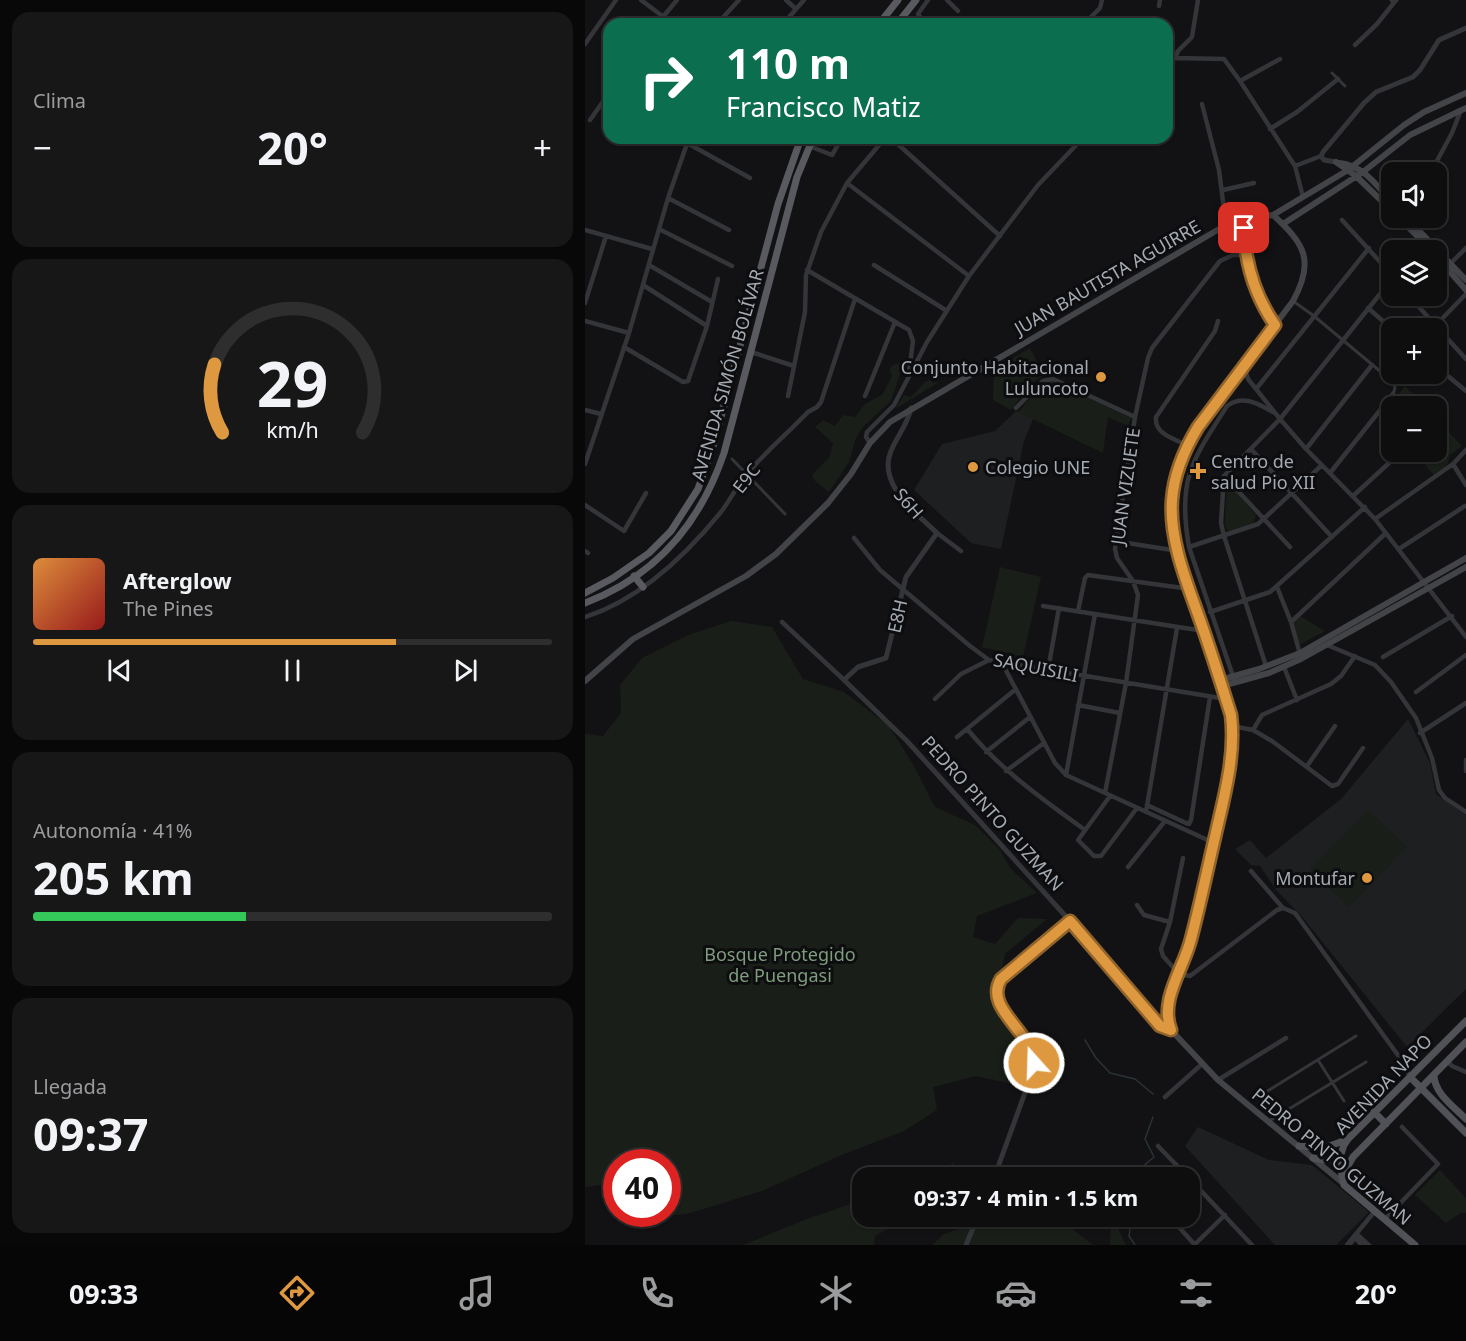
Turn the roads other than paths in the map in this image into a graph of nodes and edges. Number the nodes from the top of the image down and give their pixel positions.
1 (616, 0) edge
2 (641, 0) edge
3 (677, 0) edge
4 (739, 0) edge
5 (786, 0) edge
6 (804, 0) edge
7 (898, 0) edge
8 (916, 0) edge
9 (928, 0) edge
10 (947, 0) edge
11 (1102, 0) edge
12 (1199, 0) edge
13 (1395, 0) edge
14 (796, 9) junction
15 (958, 11) dead end
16 (663, 16) junction
17 (603, 18) edge
18 (603, 18) edge
19 (666, 18) edge
20 (722, 18) edge
21 (788, 18) edge
22 (884, 18) edge
23 (902, 18) edge
24 (921, 18) edge
25 (1090, 18) edge
26 (1466, 28) edge
27 (585, 44) edge
28 (1355, 44) dead end
29 (1175, 58) joint
30 (1280, 59) dead end
31 (1332, 73) dead end
32 (1338, 79) junction
33 (1240, 81) junction
34 (1345, 86) dead end
35 (1466, 93) edge
36 (603, 102) edge
37 (1202, 104) dead end
38 (1463, 109) edge
39 (590, 120) dead end
40 (1270, 129) junction
41 (687, 144) edge
42 (695, 144) edge
43 (799, 144) edge
44 (838, 144) edge
45 (880, 144) edge
46 (898, 144) edge
47 (1077, 144) edge
48 (809, 146) joint
49 (1321, 156) junction
50 (1336, 162) joint
51 (1436, 162) edge
52 (1295, 166) junction
53 (1350, 167) junction
54 (1363, 172) junction
55 (1356, 176) junction
56 (750, 178) dead end
57 (847, 183) junction
58 (1254, 183) dead end
59 (1223, 190) junction
60 (1381, 191) edge
61 (1303, 197) junction
62 (668, 198) junction
63 (1381, 200) edge
64 (1273, 215) junction
65 (1342, 220) dead end
66 (1283, 224) junction
67 (1226, 225) junction
68 (1244, 228) dead end
69 (1411, 228) edge
70 (1415, 228) edge
71 (659, 229) junction
72 (585, 230) edge
73 (729, 231) dead end
74 (606, 236) junction
75 (1000, 236) junction
76 (1424, 239) junction
77 (1369, 248) junction
78 (1466, 248) edge
79 (652, 249) junction
80 (1247, 255) junction
81 (1381, 263) edge
82 (1451, 263) junction
83 (649, 265) junction
84 (874, 265) dead end
85 (732, 266) dead end
86 (1447, 269) edge
87 (807, 270) junction
88 (969, 276) junction
89 (718, 279) dead end
90 (1466, 280) edge
91 (643, 285) junction
92 (1381, 291) edge
93 (1466, 292) edge
94 (855, 299) junction
95 (1293, 301) junction
96 (713, 302) junction
97 (585, 303) edge
98 (1417, 306) edge
99 (1368, 308) junction
100 (947, 311) junction
101 (1314, 316) junction
102 (1427, 318) edge
103 (1442, 318) edge
104 (1381, 319) edge
105 (585, 321) edge
106 (1218, 321) dead end
107 (895, 322) junction
108 (1275, 325) junction
109 (707, 326) junction
110 (629, 333) junction
111 (1342, 340) junction
112 (1447, 340) edge
113 (624, 347) junction
114 (751, 351) junction
115 (1466, 359) edge
116 (1372, 364) junction
117 (1244, 365) junction
118 (794, 366) junction
119 (909, 375) junction
120 (1447, 375) edge
121 (1236, 376) junction
122 (1248, 379) junction
123 (1256, 389) junction
124 (1466, 391) edge
125 (1393, 394) joint
126 (788, 396) dead end
127 (865, 396) dead end
128 (911, 408) junction
129 (1016, 408) dead end
130 (585, 410) edge
131 (600, 414) junction
132 (1135, 417) junction
133 (1279, 417) junction
134 (870, 443) junction
135 (1187, 445) junction
136 (1251, 449) junction
137 (1306, 449) junction
138 (1466, 450) edge
139 (732, 459) dead end
140 (1390, 462) edge
141 (585, 464) edge
142 (1453, 464) junction
143 (1321, 465) junction
144 (1330, 473) junction
145 (746, 474) junction
146 (1224, 476) junction
147 (1466, 485) edge
148 (1293, 492) junction
149 (646, 493) dead end
150 (1353, 496) junction
151 (585, 505) edge
152 (1465, 506) edge
153 (1365, 507) junction
154 (785, 514) dead end
155 (1375, 519) junction
156 (1263, 520) junction
157 (937, 533) junction
158 (1386, 533) junction
159 (1224, 536) junction
160 (1332, 537) junction
161 (854, 538) dead end
162 (1115, 541) junction
163 (1189, 547) junction
164 (1290, 547) dead end
165 (1399, 549) junction
166 (961, 551) dead end
167 (1178, 551) junction
168 (1466, 558) edge
169 (1466, 567) edge
170 (635, 576) junction
171 (1133, 581) junction
172 (1425, 582) junction
173 (643, 587) junction
174 (1277, 587) junction
175 (903, 588) junction
176 (1429, 588) junction
177 (1189, 589) junction
178 (585, 593) edge
179 (1245, 601) junction
180 (585, 603) edge
181 (1043, 606) dead end
182 (1059, 608) junction
183 (1078, 611) junction
184 (1211, 612) junction
185 (1095, 614) junction
186 (1452, 616) junction
187 (585, 617) edge
188 (1135, 621) junction
189 (782, 622) dead end
190 (1291, 622) junction
191 (1176, 628) junction
192 (1204, 631) junction
193 (1466, 637) edge
194 (1327, 645) junction
195 (1301, 656) junction
196 (1355, 656) junction
197 (1466, 656) edge
198 (1383, 657) dead end
199 (989, 660) junction
200 (1002, 663) junction
201 (1266, 666) junction
202 (1284, 667) junction
203 (1048, 670) junction
204 (1083, 676) junction
205 (844, 680) junction
206 (1234, 680) junction
207 (585, 681) edge
208 (1126, 683) junction
209 (1221, 683) junction
210 (1016, 689) junction
211 (1167, 689) junction
212 (1416, 692) dead end
213 (1210, 697) junction
214 (935, 699) dead end
215 (1226, 699) junction
216 (1297, 700) junction
217 (1466, 703) edge
218 (1078, 705) junction
219 (1120, 713) junction
220 (1031, 717) junction
221 (1232, 726) junction
222 (1335, 726) dead end
223 (967, 730) junction
224 (1253, 730) junction
225 (1420, 733) junction
226 (957, 737) dead end
227 (1044, 742) junction
228 (1363, 748) dead end
229 (986, 752) junction
230 (1466, 760) edge
231 (1307, 766) junction
232 (1006, 771) junction
233 (1466, 771) edge
234 (1066, 775) junction
235 (1107, 794) junction
236 (1147, 805) junction
237 (1137, 808) junction
238 (1146, 812) junction
239 (1466, 812) edge
240 (1165, 821) junction
241 (1085, 830) junction
242 (1214, 843) junction
243 (1183, 858) dead end
244 (1128, 867) dead end
245 (1251, 871) dead end
246 (1137, 904) dead end
247 (1283, 908) junction
248 (1070, 921) junction
249 (1170, 922) junction
250 (1179, 974) junction
251 (1466, 1021) edge
252 (1171, 1030) junction
253 (1356, 1036) dead end
254 (1286, 1038) dead end
255 (1466, 1042) edge
256 (1318, 1060) junction
257 (1447, 1061) junction
258 (1366, 1062) dead end
259 (1202, 1064) junction
260 (1466, 1072) edge
261 (1434, 1076) junction
262 (1410, 1077) junction
263 (1218, 1080) junction
264 (1332, 1083) junction
265 (1421, 1089) junction
266 (1165, 1096) dead end
267 (1258, 1097) dead end
268 (1344, 1101) dead end
269 (1374, 1112) junction
270 (1466, 1119) edge
271 (1267, 1122) junction
272 (1386, 1124) junction
273 (1402, 1127) dead end
274 (1466, 1133) edge
275 (1348, 1139) junction
276 (1158, 1146) dead end
277 (1299, 1146) junction
278 (1353, 1157) junction
279 (1313, 1158) junction
280 (1339, 1160) junction
281 (998, 1167) edge
282 (1178, 1167) edge
283 (1342, 1176) junction
284 (1344, 1185) junction
285 (1200, 1189) edge
286 (1375, 1211) junction
287 (1225, 1215) junction
288 (1385, 1220) junction
289 (973, 1227) edge
290 (1178, 1227) edge
291 (1357, 1235) junction
292 (966, 1245) edge
293 (1194, 1245) edge
294 (1252, 1245) edge
295 (1348, 1245) edge
296 (1366, 1245) edge
297 (1415, 1245) edge

1 - 18 street
2 - 16 street
3 - 16 street
4 - 20 street
5 - 14 street
6 - 14 street
7 - 22 highway
8 - 23 highway
9 - 24 street
10 - 15 street
11 - 25 street
12 - 29 street
13 - 28 street
14 - 21 street
16 - 19 street
17 - 27 street
26 - 49 street
29 - 33 street
30 - 33 street
31 - 32 street
32 - 34 street
32 - 40 street
33 - 40 street
35 - 53 main road
36 - 39 street
37 - 59 street
38 - 51 street
38 - 54 main road
40 - 52 street
41 - 62 street
42 - 56 street
43 - 178 highway, AVENIDA SIMÓN BOLÍVAR
44 - 48 street
45 - 57 street
46 - 75 street
47 - 75 street
48 - 114 highway, AVENIDA SIMÓN BOLÍVAR
49 - 50 street
49 - 52 street
50 - 53 main road
52 - 61 street
53 - 54 main road
53 - 55 main road
53 - 61 main road
54 - 55 main road
54 - 60 main road
55 - 63 main road
55 - 66 main road
57 - 87 street
57 - 88 street
58 - 59 street
59 - 67 street
61 - 64 main road
62 - 71 street
62 - 73 street
64 - 66 main road
64 - 67 main road, JUAN BAUTISTA AGUIRRE
65 - 77 street
66 - 95 main road
67 - 128 main road, JUAN BAUTISTA AGUIRRE
68 - 80 street
69 - 76 main road
70 - 76 main road
71 - 79 street
71 - 85 street
72 - 74 street
74 - 79 street
74 - 97 street
75 - 88 street
76 - 82 main road
77 - 81 street
77 - 101 street
78 - 82 street
79 - 83 street
80 - 108 street
80 - 132 street, JUAN VIZUETE
82 - 90 main road
83 - 91 street
83 - 96 street
84 - 100 street
86 - 93 main road
87 - 94 street
87 - 118 street
88 - 100 street
89 - 96 street
91 - 109 street
91 - 110 street
92 - 99 street
93 - 103 street
94 - 107 street
94 - 145 street, E9C
95 - 101 street
95 - 108 main road
96 - 109 street
98 - 102 street
99 - 104 street
99 - 111 street
100 - 119 street
101 - 111 street
101 - 123 street
105 - 110 street
106 - 135 street
107 - 119 street
107 - 127 street
108 - 117 main road
109 - 113 street
110 - 113 street
111 - 116 street
111 - 133 street
112 - 115 street
113 - 131 street
114 - 118 street
114 - 170 highway, AVENIDA SIMÓN BOLÍVAR
116 - 125 street
116 - 137 street
117 - 121 main road
117 - 122 street
118 - 126 street
119 - 134 street
120 - 124 street
121 - 122 street
121 - 135 main road
122 - 123 street
123 - 133 street
125 - 144 street
128 - 134 main road, JUAN BAUTISTA AGUIRRE
128 - 157 street, S6H
129 - 132 street
130 - 131 street
131 - 141 street
132 - 162 street, JUAN VIZUETE
133 - 136 street
133 - 137 street
133 - 163 street
134 - 207 main road, JUAN BAUTISTA AGUIRRE
135 - 167 main road
136 - 146 street
136 - 148 street
137 - 143 street
138 - 142 street
139 - 145 street
140 - 150 street
142 - 147 street
142 - 155 street
143 - 144 street
143 - 148 street
144 - 150 street
145 - 154 street
145 - 173 street, E9C
146 - 156 street
146 - 159 street
148 - 156 street
148 - 160 street
149 - 151 street
150 - 153 street
152 - 165 street
153 - 155 street
153 - 160 street
155 - 158 street
156 - 159 street
156 - 164 street
157 - 166 street, S6H
157 - 175 street, E8H
158 - 165 street
158 - 190 street
159 - 163 street
159 - 179 street
160 - 174 street
161 - 175 street, SAQUISILI
162 - 167 street
162 - 171 street, JUAN VIZUETE
163 - 184 street
165 - 172 street
167 - 177 main road
168 - 172 main road
169 - 176 main road
170 - 173 highway
170 - 180 highway, AVENIDA SIMÓN BOLÍVAR
171 - 177 street
171 - 183 street
171 - 188 street, JUAN VIZUETE
172 - 176 street
172 - 195 main road
173 - 187 street, E9C
174 - 179 street
174 - 190 street
175 - 199 street, SAQUISILI
175 - 205 street, E8H
176 - 186 street
176 - 194 main road
177 - 192 main road
179 - 184 street
179 - 201 street
181 - 182 street
182 - 183 street
182 - 203 street
183 - 185 street
184 - 206 street
185 - 188 street
185 - 204 street
186 - 193 street
186 - 198 street
188 - 191 street
188 - 208 street, JUAN VIZUETE
189 - 205 street, PEDRO PINTO GUZMAN
190 - 195 street
191 - 192 street
191 - 211 street
192 - 209 main road
194 - 195 main road
194 - 196 street
195 - 201 main road
195 - 202 main road
196 - 216 street
196 - 225 street
197 - 212 street
199 - 200 street, SAQUISILI
199 - 214 street
200 - 203 street, SAQUISILI
200 - 210 street
201 - 206 main road
202 - 206 main road
202 - 216 street
203 - 204 street, SAQUISILI
204 - 208 street, SAQUISILI
204 - 218 street
205 - 248 street, PEDRO PINTO GUZMAN
206 - 209 main road
208 - 211 street, SAQUISILI
208 - 219 street, JUAN VIZUETE
209 - 215 main road
210 - 220 street
210 - 223 street
211 - 213 street, SAQUISILI
211 - 236 street
213 - 215 street, SAQUISILI
213 - 236 street
215 - 221 main road
216 - 224 street
217 - 225 street
218 - 219 street
218 - 234 street
219 - 235 street, JUAN VIZUETE
220 - 227 street
220 - 229 street
221 - 224 street
221 - 242 main road
222 - 231 street
223 - 226 street
223 - 229 street
224 - 231 street
225 - 239 street
227 - 232 street
227 - 234 street
228 - 231 street
229 - 232 street
230 - 233 street
232 - 241 street
234 - 235 street
235 - 237 street
235 - 241 street
236 - 238 street
237 - 238 street
237 - 241 street
238 - 240 street
240 - 242 street
240 - 244 street
242 - 250 main road
243 - 249 street
245 - 247 street
246 - 249 street
247 - 250 street
247 - 262 street
248 - 252 street, PEDRO PINTO GUZMAN
248 - 281 street
249 - 250 street
250 - 252 main road
251 - 262 main road, AVENIDA NAPO
252 - 259 main road, PEDRO PINTO GUZMAN
253 - 256 street
254 - 263 street
255 - 257 main road, AVENIDA NAPO
256 - 264 street
256 - 267 street
257 - 260 street
257 - 261 main road, AVENIDA NAPO
258 - 264 street
259 - 263 main road, PEDRO PINTO GUZMAN
259 - 266 street
261 - 265 main road, AVENIDA NAPO
261 - 270 main road
262 - 265 main road
262 - 269 main road, AVENIDA NAPO
263 - 271 main road, PEDRO PINTO GUZMAN
264 - 268 street
264 - 271 street
265 - 272 main road, AVENIDA NAPO
265 - 274 main road
269 - 272 main road
269 - 275 main road, AVENIDA NAPO
271 - 277 main road, PEDRO PINTO GUZMAN
272 - 278 main road, AVENIDA NAPO
273 - 288 street
275 - 277 main road
275 - 280 main road, AVENIDA NAPO
276 - 282 street
277 - 279 main road, PEDRO PINTO GUZMAN
278 - 280 main road
278 - 283 main road, AVENIDA NAPO
279 - 280 main road
279 - 284 main road, PEDRO PINTO GUZMAN
280 - 283 main road, AVENIDA NAPO
283 - 284 main road, AVENIDA NAPO
284 - 286 main road, PEDRO PINTO GUZMAN
285 - 287 street
286 - 288 main road, PEDRO PINTO GUZMAN
286 - 291 street
287 - 293 street
287 - 294 street
288 - 297 main road, PEDRO PINTO GUZMAN
289 - 292 street
290 - 293 street
291 - 295 street
291 - 296 street
295 - 296 street

